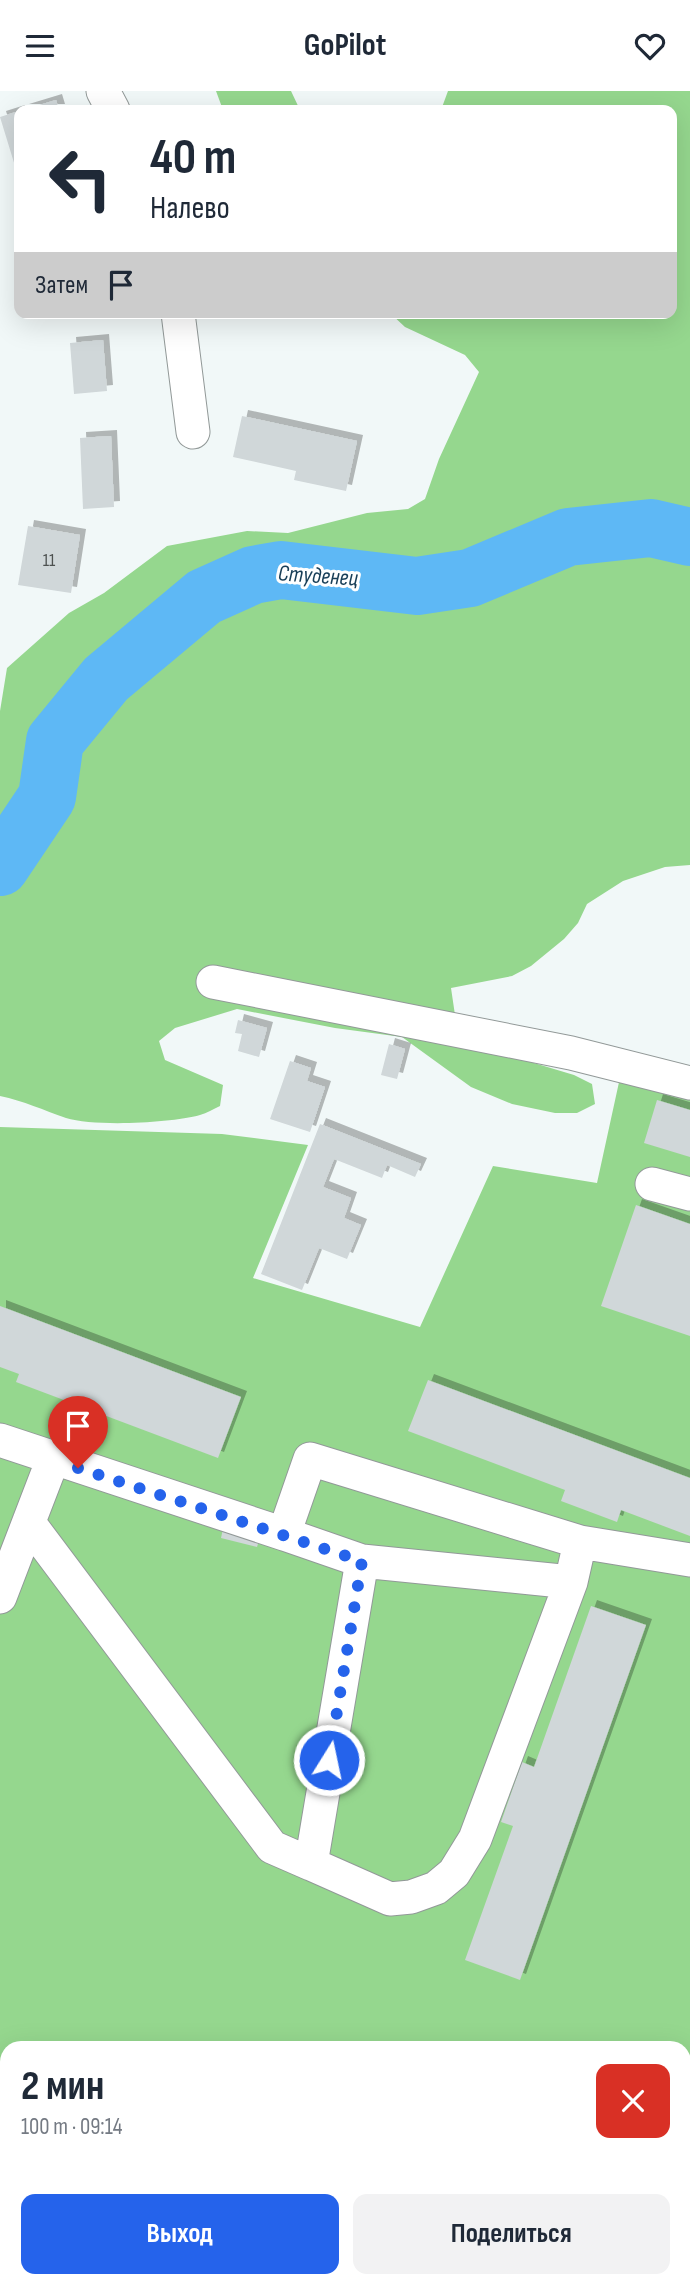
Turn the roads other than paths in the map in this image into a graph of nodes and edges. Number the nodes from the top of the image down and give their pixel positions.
1 (179, 319) edge
2 (193, 432) dead end
3 (214, 982) dead end
4 (690, 1083) edge
5 (652, 1184) dead end
6 (690, 1194) edge
7 (0, 1440) edge
8 (53, 1459) junction
9 (29, 1523) junction
10 (284, 1534) junction
11 (580, 1542) junction
12 (690, 1560) edge
13 (362, 1561) junction
14 (571, 1582) junction
15 (0, 1597) edge
16 (311, 1864) junction

1 - 2 lane
3 - 4 lane
5 - 6 lane
7 - 8 lane
8 - 9 lane
8 - 10 lane
9 - 15 lane
9 - 16 lane
10 - 11 lane
10 - 13 lane
11 - 12 lane
11 - 14 lane
13 - 14 lane
13 - 16 lane
14 - 16 lane

